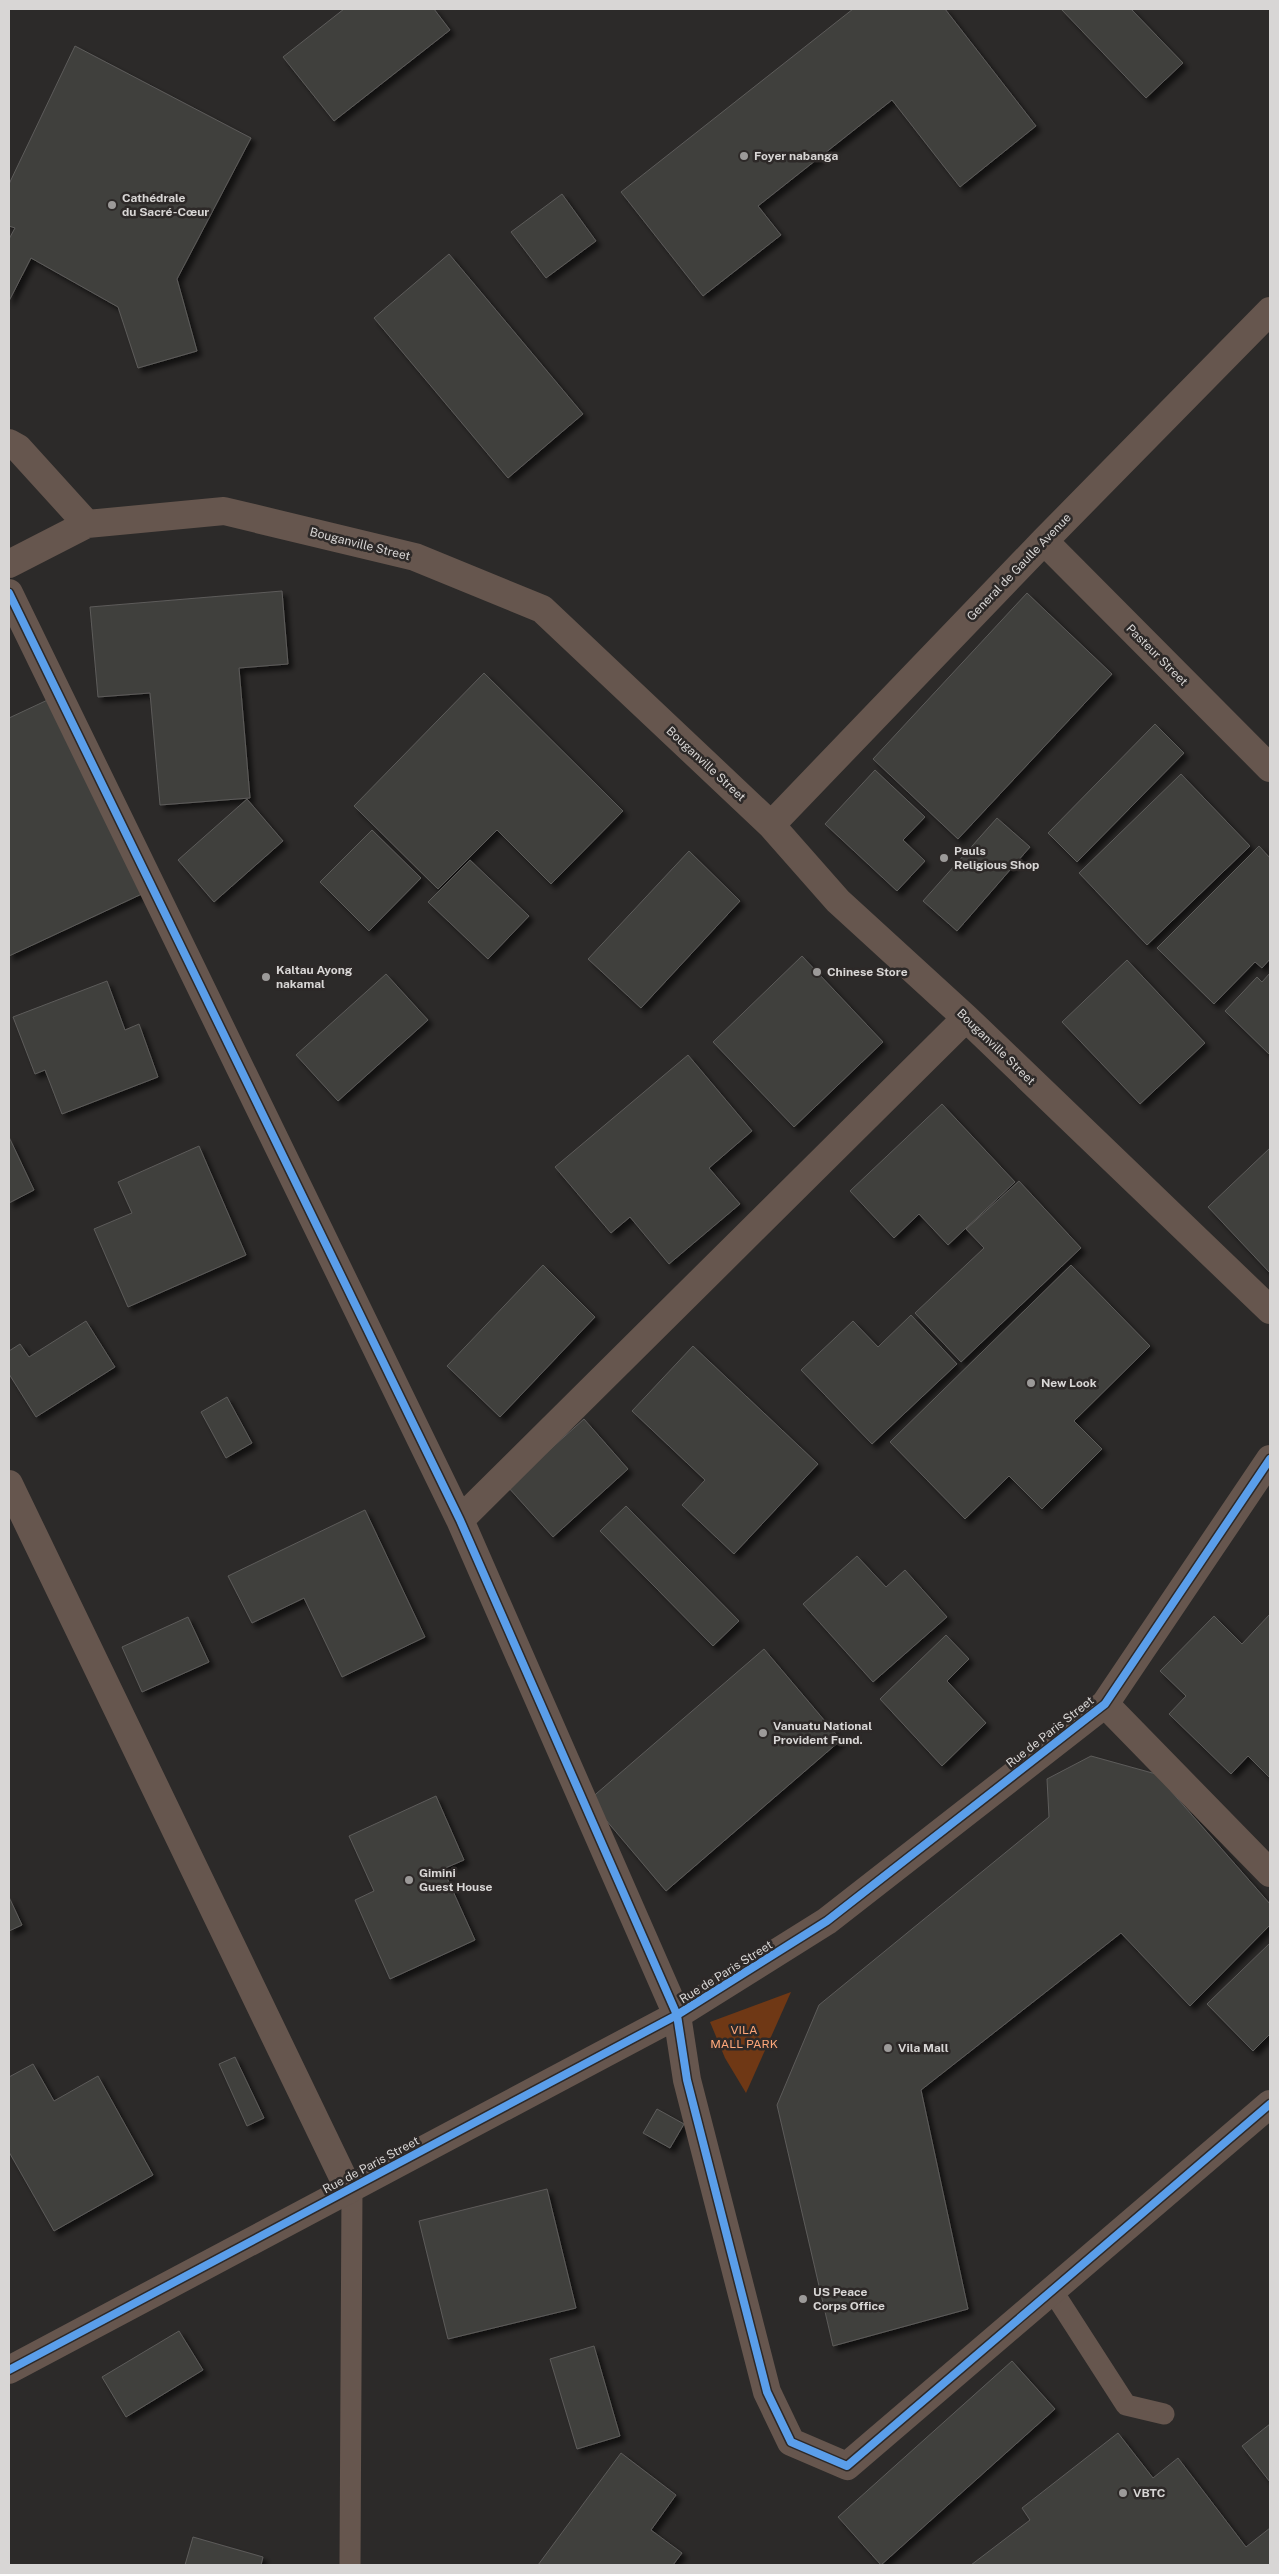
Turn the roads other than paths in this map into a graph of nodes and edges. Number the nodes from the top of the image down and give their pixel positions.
1 (1270, 311) edge
2 (9, 443) edge
3 (86, 524) junction
4 (1044, 541) junction
5 (9, 564) edge
6 (9, 593) edge
7 (1270, 768) edge
8 (771, 825) junction
9 (966, 1018) junction
10 (1270, 1310) edge
11 (1270, 1459) edge
12 (9, 1484) edge
13 (460, 1520) junction
14 (1105, 1704) junction
15 (1270, 1873) edge
16 (678, 2015) junction
17 (1270, 2104) edge
18 (350, 2189) junction
19 (1052, 2290) junction
20 (9, 2370) edge
21 (1164, 2414) dead end
22 (350, 2565) edge

1 - 4 street, General de Gaulle Avenue
2 - 3 street
3 - 5 street, Bouganville Street
3 - 8 street, Bouganville Street
4 - 7 street, Pasteur Street
4 - 8 street, General de Gaulle Avenue
6 - 13 street
8 - 9 street, Bouganville Street
9 - 10 street, Bouganville Street
9 - 13 street
11 - 14 street, Rue de Paris Street
12 - 18 street
13 - 16 street
14 - 15 street
14 - 16 street, Rue de Paris Street
16 - 18 street, Rue de Paris Street
16 - 19 street
17 - 19 street
18 - 20 street, Rue de Paris Street
18 - 22 lane
19 - 21 lane

